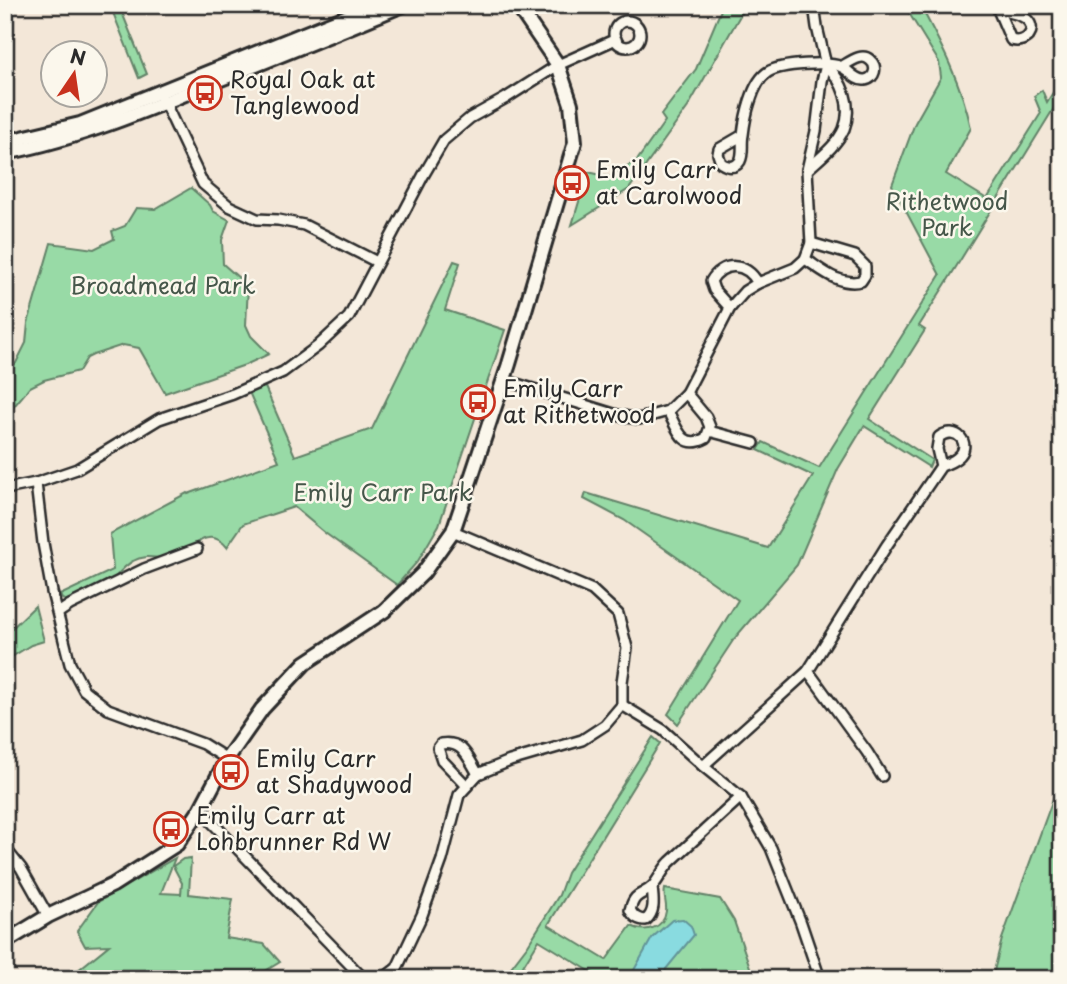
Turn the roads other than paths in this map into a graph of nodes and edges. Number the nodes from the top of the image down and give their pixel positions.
1 (375, 5) edge
2 (403, 5) edge
3 (517, 5) edge
4 (814, 5) edge
5 (997, 7) edge
6 (615, 39) dead end
7 (558, 65) junction
8 (826, 65) junction
9 (841, 67) dead end
10 (163, 97) junction
11 (743, 135) dead end
12 (5, 142) edge
13 (5, 153) edge
14 (807, 170) junction
15 (811, 243) junction
16 (805, 258) junction
17 (377, 262) junction
18 (758, 282) junction
19 (730, 309) junction
20 (504, 380) junction
21 (686, 393) junction
22 (668, 411) junction
23 (709, 431) junction
24 (754, 443) dead end
25 (941, 466) dead end
26 (36, 483) junction
27 (5, 487) edge
28 (453, 531) junction
29 (197, 549) dead end
30 (58, 613) junction
31 (808, 671) junction
32 (622, 705) junction
33 (227, 759) junction
34 (704, 766) junction
35 (478, 774) junction
36 (882, 776) dead end
37 (467, 786) junction
38 (741, 797) junction
39 (200, 810) junction
40 (5, 848) edge
41 (652, 887) dead end
42 (48, 916) junction
43 (5, 942) edge
44 (364, 979) edge
45 (383, 979) edge
46 (820, 979) edge

1 - 10 street
2 - 10 street
3 - 7 street
4 - 8 street
5 - 5 street
6 - 7 street
7 - 17 street
7 - 20 street
8 - 9 street
8 - 11 street
8 - 14 street
8 - 14 street
10 - 12 street
10 - 13 street
10 - 17 street
14 - 15 street
15 - 16 street
15 - 16 street
16 - 18 street
17 - 26 street
18 - 19 street
18 - 19 street
19 - 21 street
20 - 22 street
20 - 28 street
21 - 22 street
21 - 23 street
22 - 23 street
23 - 24 street
25 - 31 street
26 - 27 street
26 - 30 street
28 - 32 street
28 - 33 street
29 - 30 street
30 - 33 street
31 - 34 street
31 - 36 street
32 - 34 street
32 - 35 street
33 - 39 street
34 - 38 street
35 - 37 street
35 - 37 street
37 - 45 street
38 - 41 street
38 - 46 street
39 - 42 street
39 - 44 street
40 - 42 street
42 - 43 street

